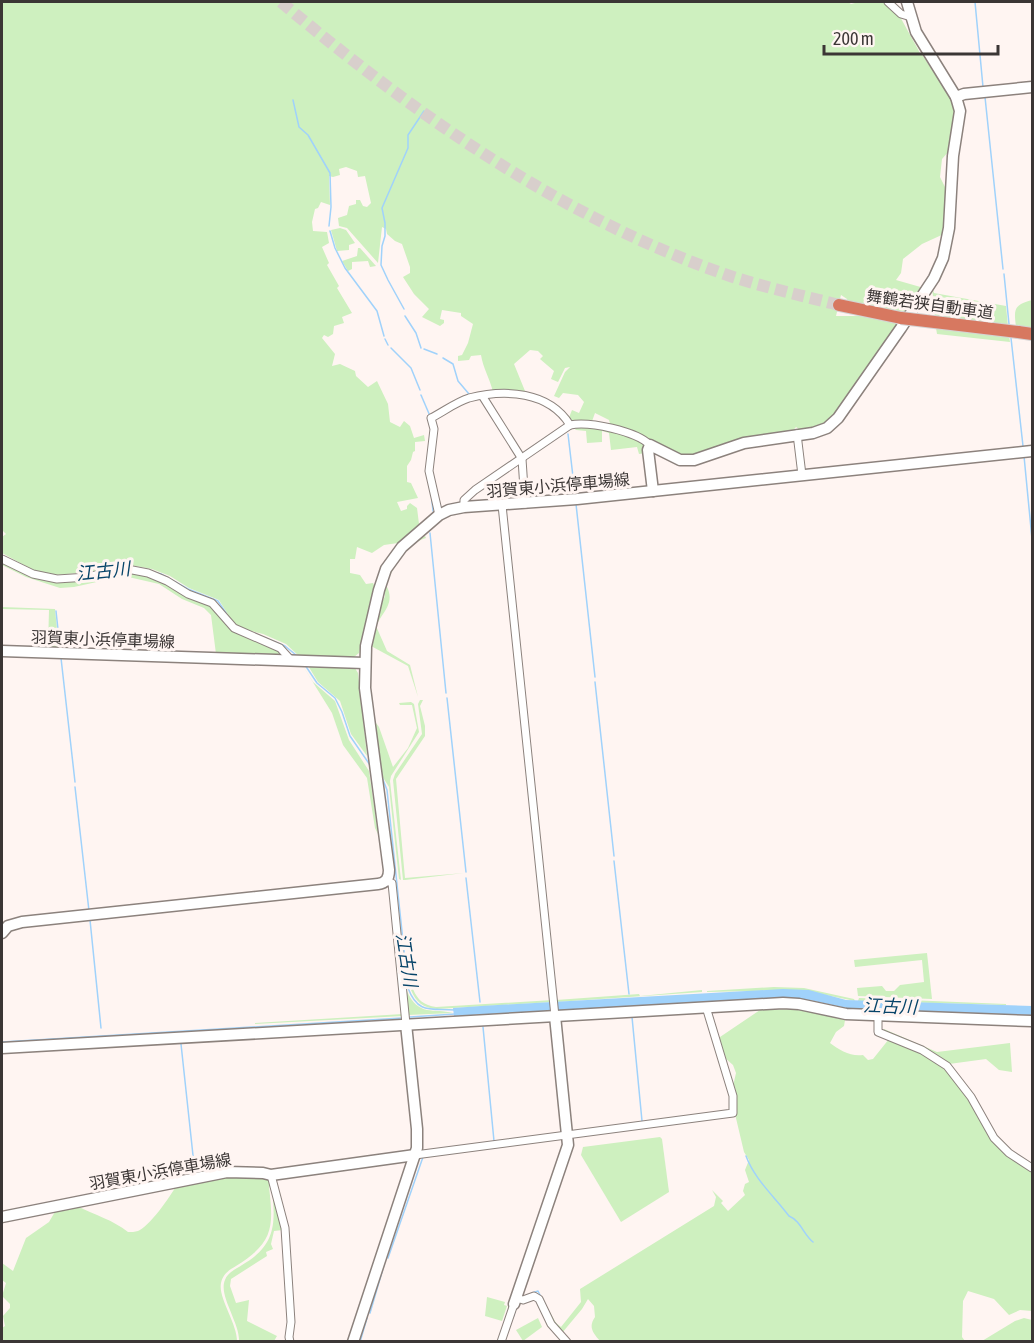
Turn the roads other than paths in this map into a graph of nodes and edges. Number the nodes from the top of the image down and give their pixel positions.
1 (888, 2) edge
2 (907, 2) edge
3 (911, 17) junction
4 (1032, 87) edge
5 (956, 97) junction
6 (838, 305) tunnel mouth
7 (1032, 333) edge
8 (483, 397) junction
9 (570, 425) junction
10 (797, 434) junction
11 (650, 445) junction
12 (1032, 451) edge
13 (522, 459) junction
14 (802, 475) junction
15 (653, 491) junction
16 (525, 504) junction
17 (502, 505) junction
18 (464, 507) junction
19 (439, 515) junction
20 (2, 558) edge
21 (2, 651) edge
22 (298, 660) junction
23 (364, 663) junction
24 (386, 881) junction
25 (2, 933) edge
26 (706, 1007) junction
27 (555, 1014) junction
28 (878, 1016) junction
29 (406, 1020) junction
30 (1032, 1021) edge
31 (2, 1048) edge
32 (568, 1136) junction
33 (415, 1155) junction
34 (1032, 1168) edge
35 (271, 1175) junction
36 (2, 1217) edge
37 (515, 1301) junction
38 (561, 1340) edge
39 (290, 1341) edge
40 (353, 1341) edge
41 (501, 1341) edge

1 - 3 street
2 - 3 street
3 - 5 street
4 - 5 street
5 - 10 street
6 - 7 highway, 舞鶴若狭自動車道, bridge
8 - 9 street
8 - 13 street
8 - 19 street
9 - 11 street
9 - 13 street
10 - 11 street
10 - 14 street
11 - 15 street, 羽賀東小浜停車場線
12 - 14 street
13 - 16 street
13 - 18 street
14 - 15 street
15 - 16 street, 羽賀東小浜停車場線
16 - 17 street, 羽賀東小浜停車場線
17 - 18 street, 羽賀東小浜停車場線
17 - 27 street
18 - 19 street, 羽賀東小浜停車場線
19 - 23 street, 羽賀東小浜停車場線
20 - 22 street
21 - 22 street, 羽賀東小浜停車場線
22 - 23 street, 羽賀東小浜停車場線
23 - 24 street
24 - 25 street
24 - 29 street
26 - 27 street
26 - 28 street
26 - 32 street
27 - 29 street
27 - 32 street
28 - 30 street
28 - 34 street
29 - 31 street
29 - 33 street
32 - 33 street
32 - 37 street
33 - 35 street, 羽賀東小浜停車場線
33 - 40 street
35 - 36 street, 羽賀東小浜停車場線
35 - 39 street
37 - 38 street
37 - 41 street

